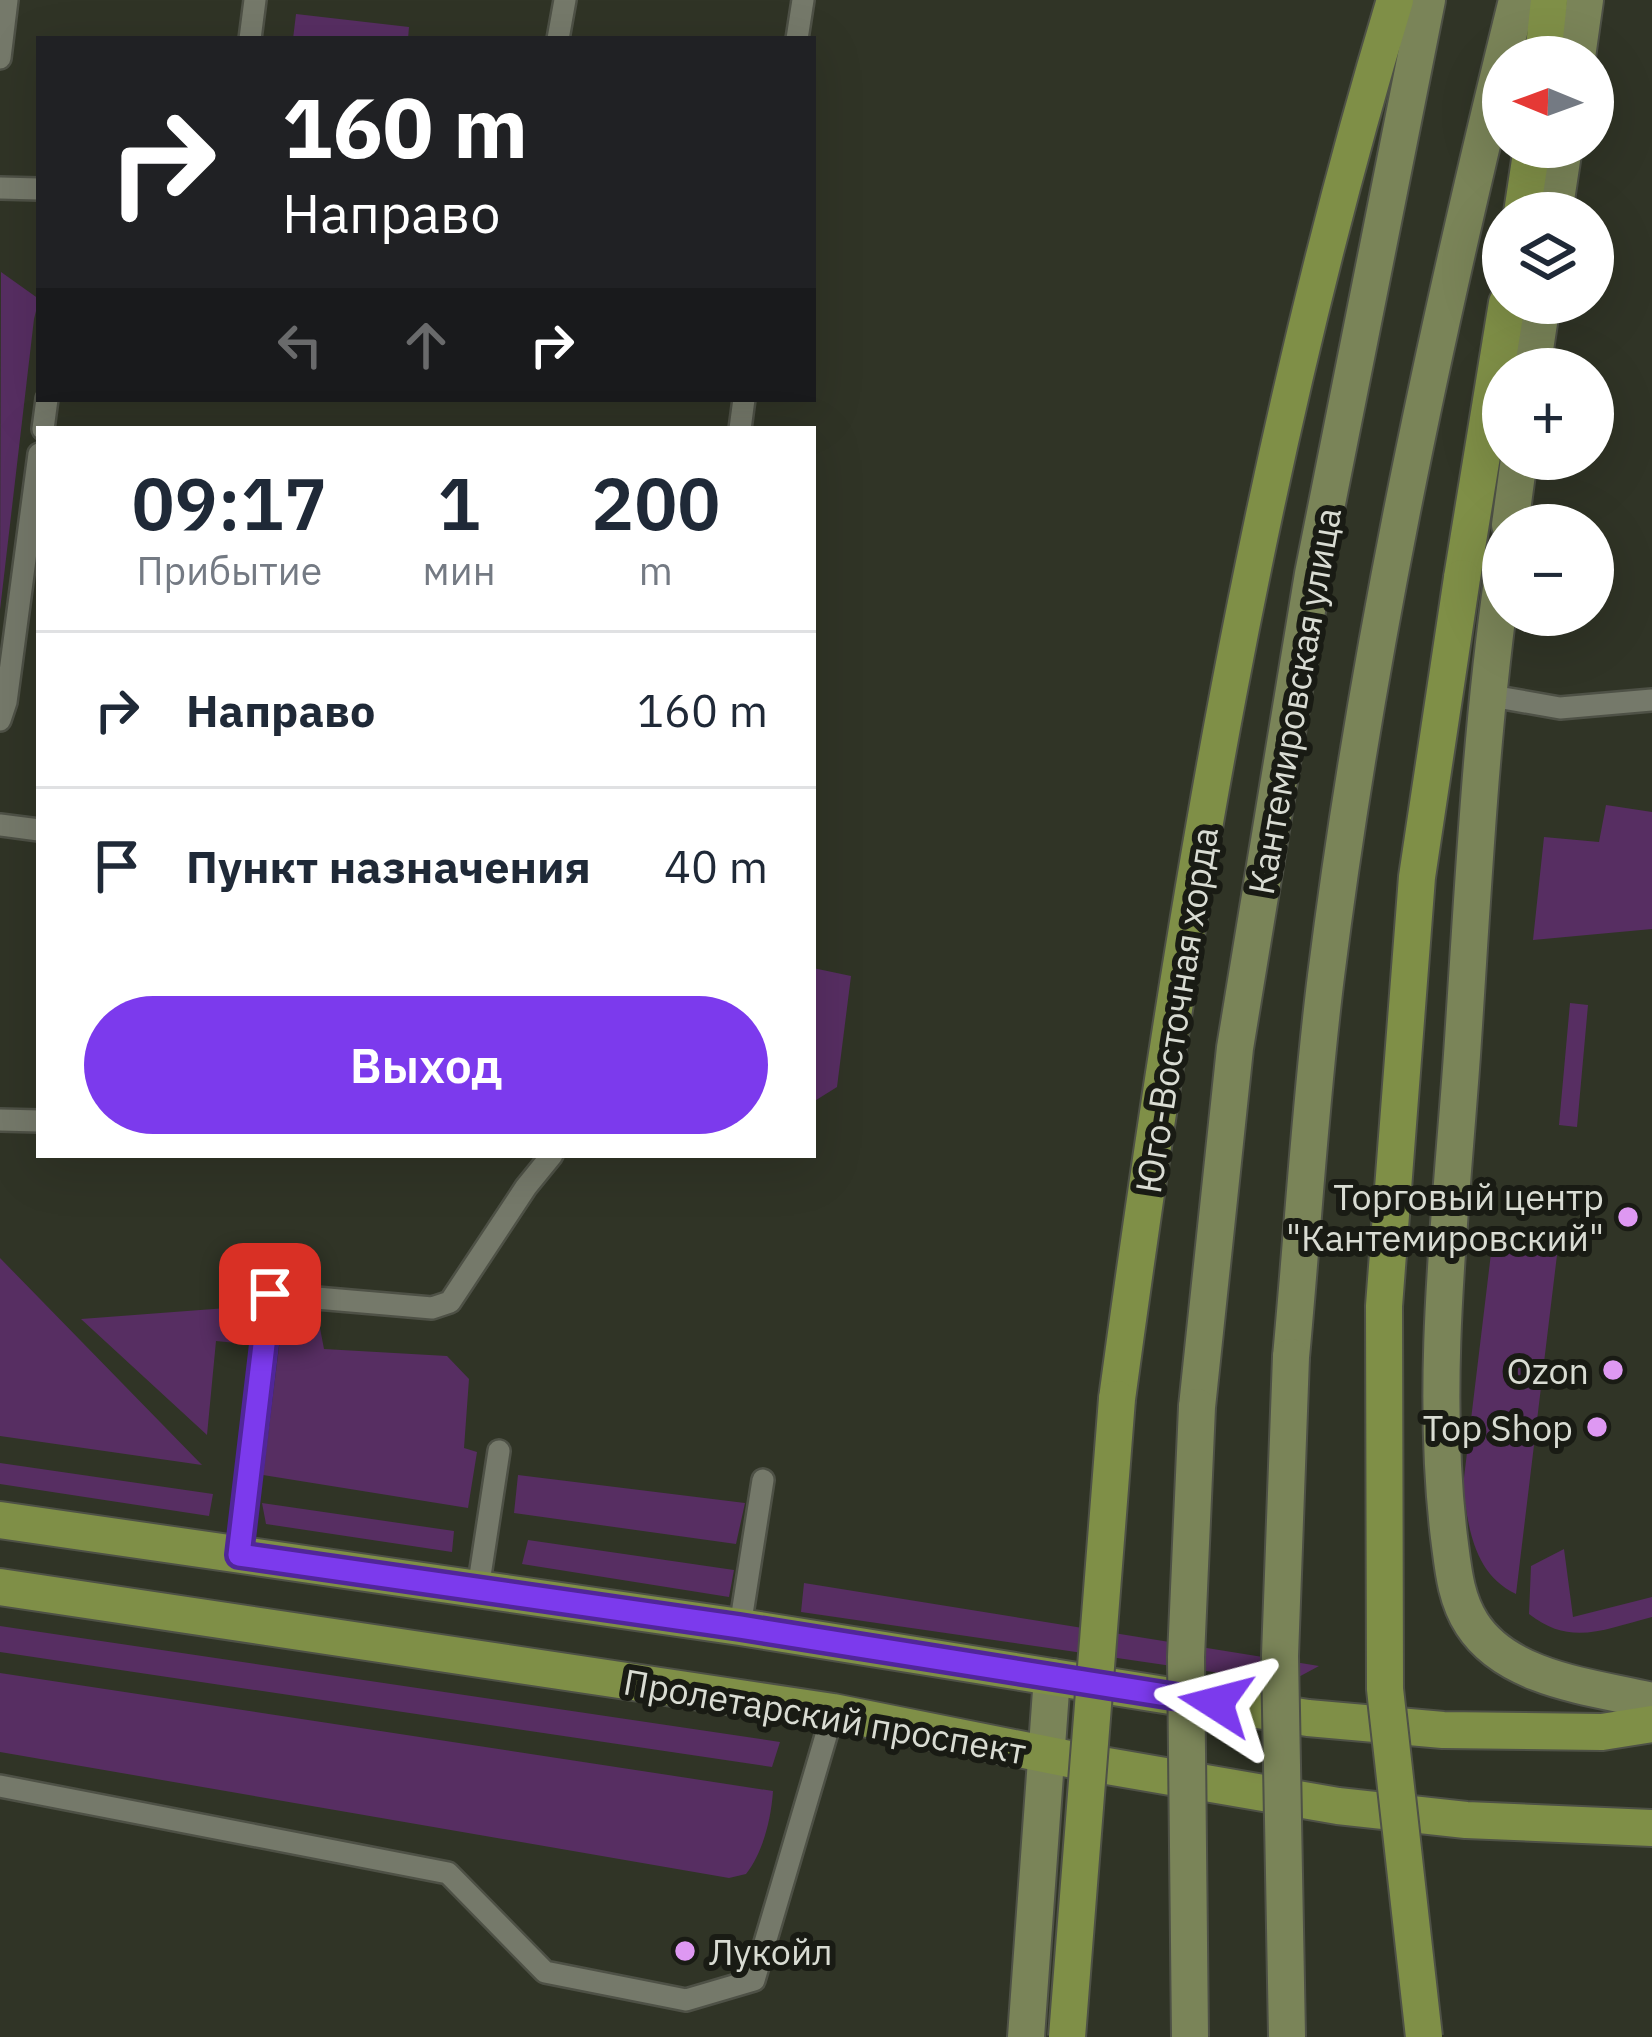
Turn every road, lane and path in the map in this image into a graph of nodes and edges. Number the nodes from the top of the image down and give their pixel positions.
1 (8, 0) edge
2 (255, 0) edge
3 (565, 0) edge
4 (803, 0) edge
5 (1395, 0) edge
6 (1427, 0) edge
7 (1517, 0) edge
8 (1549, 0) edge
9 (1585, 0) edge
10 (250, 36) edge
11 (559, 36) edge
12 (797, 36) edge
13 (1508, 36) edge
14 (1545, 36) edge
15 (1579, 36) edge
16 (0, 58) edge
17 (1482, 144) edge
18 (0, 188) edge
19 (36, 188) edge
20 (1504, 324) edge
21 (34, 525) edge
22 (1494, 636) edge
23 (1486, 695) junction
24 (1652, 700) edge
25 (0, 720) edge
26 (0, 824) edge
27 (36, 830) edge
28 (0, 1120) edge
29 (36, 1121) edge
30 (550, 1158) edge
31 (499, 1451) dead end
32 (763, 1480) dead end
33 (0, 1520) edge
34 (239, 1555) junction
35 (0, 1587) edge
36 (478, 1589) junction
37 (740, 1627) junction
38 (1052, 1677) junction
39 (1652, 1701) edge
40 (833, 1712) junction
41 (1652, 1724) edge
42 (1045, 1754) junction
43 (0, 1786) edge
44 (1652, 1828) edge
45 (1026, 2037) edge
46 (1067, 2037) edge
47 (1190, 2037) edge
48 (1287, 2037) edge
49 (1424, 2037) edge

1 - 16 lane
2 - 10 lane
3 - 11 lane
4 - 12 lane
5 - 46 main road, Юго-Восточная хорда, bridge
6 - 47 main road, Кантемировская улица, bridge
7 - 13 main road, Кантемировская улица
8 - 14 main road
9 - 15 main road
17 - 48 main road, Кантемировская улица, bridge
18 - 19 lane
20 - 49 main road, bridge
21 - 25 lane
22 - 23 main road
23 - 24 lane
23 - 39 main road
26 - 27 lane
28 - 29 lane
30 - 34 lane
31 - 36 lane
32 - 37 lane
33 - 34 main road, Пролетарский проспект
34 - 36 main road, Пролетарский проспект
35 - 40 main road, Пролетарский проспект
36 - 37 main road, Пролетарский проспект
37 - 38 main road, Пролетарский проспект
38 - 41 main road, Пролетарский проспект
38 - 42 main road
40 - 42 main road, Пролетарский проспект
40 - 43 lane
42 - 44 main road, Пролетарский проспект
42 - 45 main road

